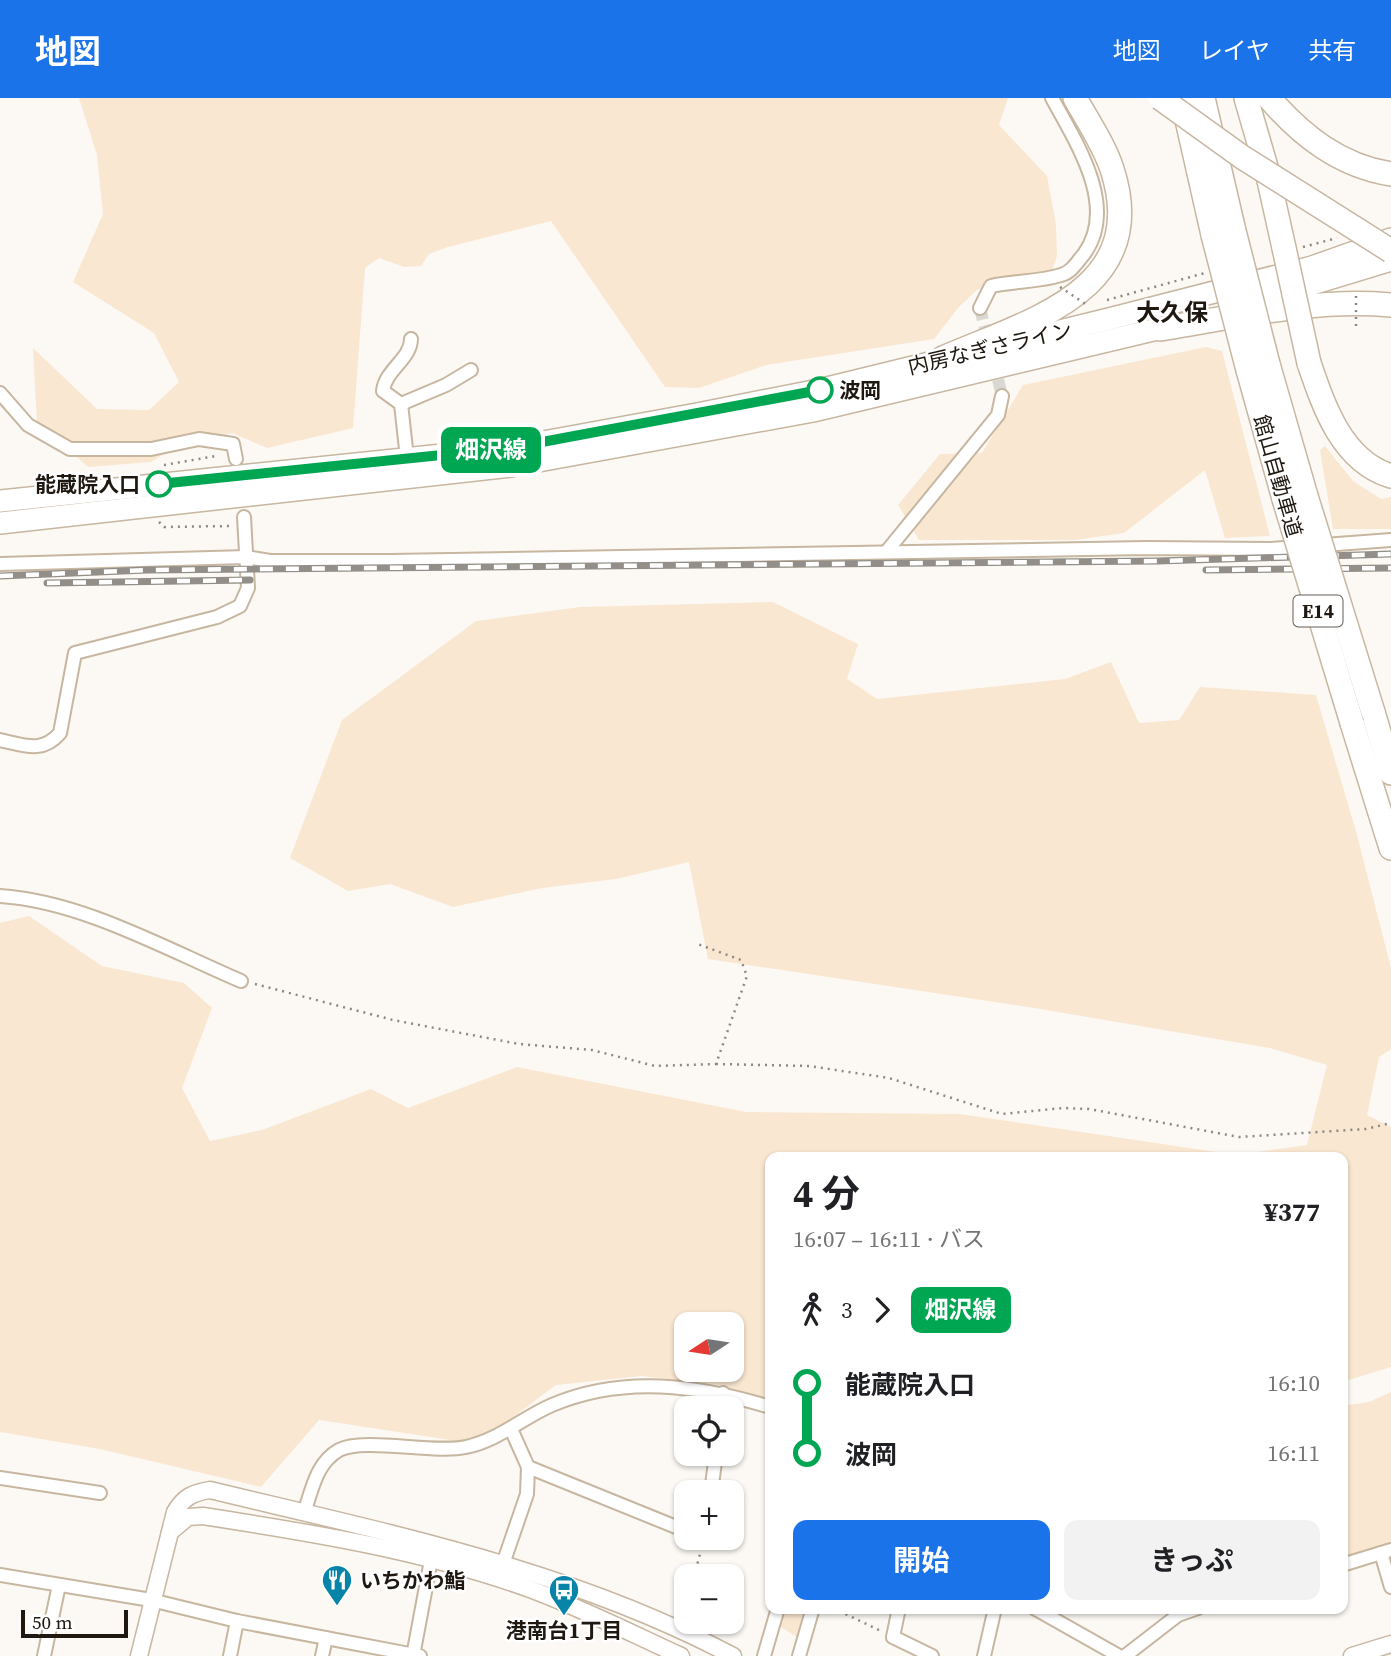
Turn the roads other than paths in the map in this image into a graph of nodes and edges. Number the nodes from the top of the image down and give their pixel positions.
1 (1052, 98) edge
2 (1075, 98) edge
3 (1160, 98) edge
4 (1182, 98) edge
5 (1203, 98) edge
6 (1246, 98) edge
7 (1269, 98) edge
8 (1391, 174) edge
9 (1223, 233) junction
10 (1391, 239) edge
11 (1391, 251) edge
12 (1391, 260) edge
13 (1391, 304) edge
14 (980, 308) dead end
15 (1160, 329) junction
16 (411, 339) dead end
17 (943, 358) junction
18 (471, 370) dead end
19 (0, 393) edge
20 (1002, 396) tunnel mouth
21 (401, 404) junction
22 (237, 456) road end
23 (407, 458) junction
24 (1391, 476) edge
25 (1295, 498) junction
26 (0, 502) edge
27 (244, 521) tunnel mouth
28 (0, 523) edge
29 (1391, 540) edge
30 (887, 551) junction
31 (246, 557) junction
32 (0, 564) edge
33 (0, 740) edge
34 (1391, 773) edge
35 (1391, 848) edge
36 (0, 896) edge
37 (241, 981) road end
38 (723, 1393) junction
39 (723, 1396) edge
40 (765, 1406) edge
41 (511, 1429) junction
42 (528, 1467) junction
43 (0, 1478) edge
44 (100, 1493) dead end
45 (304, 1513) junction
46 (674, 1526) edge
47 (166, 1537) junction
48 (1386, 1552) edge
49 (431, 1560) junction
50 (1348, 1563) edge
51 (503, 1564) junction
52 (0, 1575) edge
53 (59, 1585) junction
54 (1391, 1587) edge
55 (151, 1601) junction
56 (776, 1614) edge
57 (811, 1614) edge
58 (898, 1614) edge
59 (994, 1614) edge
60 (1045, 1614) edge
61 (1174, 1614) edge
62 (237, 1621) junction
63 (326, 1637) junction
64 (1391, 1644) edge
65 (415, 1655) edge
66 (44, 1656) edge
67 (139, 1656) edge
68 (230, 1656) edge
69 (323, 1656) edge
70 (681, 1656) edge
71 (733, 1656) edge
72 (764, 1656) edge
73 (799, 1656) edge
74 (932, 1656) edge
75 (984, 1656) edge
76 (1119, 1656) edge
77 (1125, 1656) edge
78 (1352, 1656) edge

1 - 14 street
2 - 17 highway
3 - 11 highway, bridge
4 - 9 highway, 館山自動車道 / E14
5 - 9 highway, 館山自動車道 / E14
6 - 24 highway, bridge
7 - 8 highway
9 - 25 highway, 館山自動車道 / E14, bridge
10 - 17 highway, 内房なぎさライン
12 - 15 highway, 内房なぎさライン
13 - 15 highway
15 - 28 highway, 内房なぎさライン
16 - 21 street
17 - 23 highway, 内房なぎさライン
18 - 21 street
19 - 22 street
20 - 30 street
21 - 23 street
23 - 26 highway, 内房なぎさライン
25 - 34 highway, 館山自動車道 / E14, bridge
25 - 35 highway, 館山自動車道 / E14, bridge
27 - 31 street
29 - 30 street
30 - 31 street
31 - 32 street
31 - 33 street
36 - 37 street
38 - 39 street
38 - 40 street
38 - 41 street
41 - 42 street
41 - 45 street
42 - 46 street
42 - 51 street
43 - 44 street
45 - 47 street
45 - 51 street
47 - 49 street
47 - 55 street
48 - 50 street
48 - 54 street
49 - 65 street
49 - 70 street
51 - 71 street
52 - 53 street
53 - 55 street
53 - 66 street
55 - 62 street
55 - 67 street
56 - 72 street
57 - 73 street
58 - 74 street
59 - 75 street
60 - 76 street
61 - 77 street
62 - 63 street
62 - 68 street
63 - 65 street
63 - 69 street
64 - 78 street

